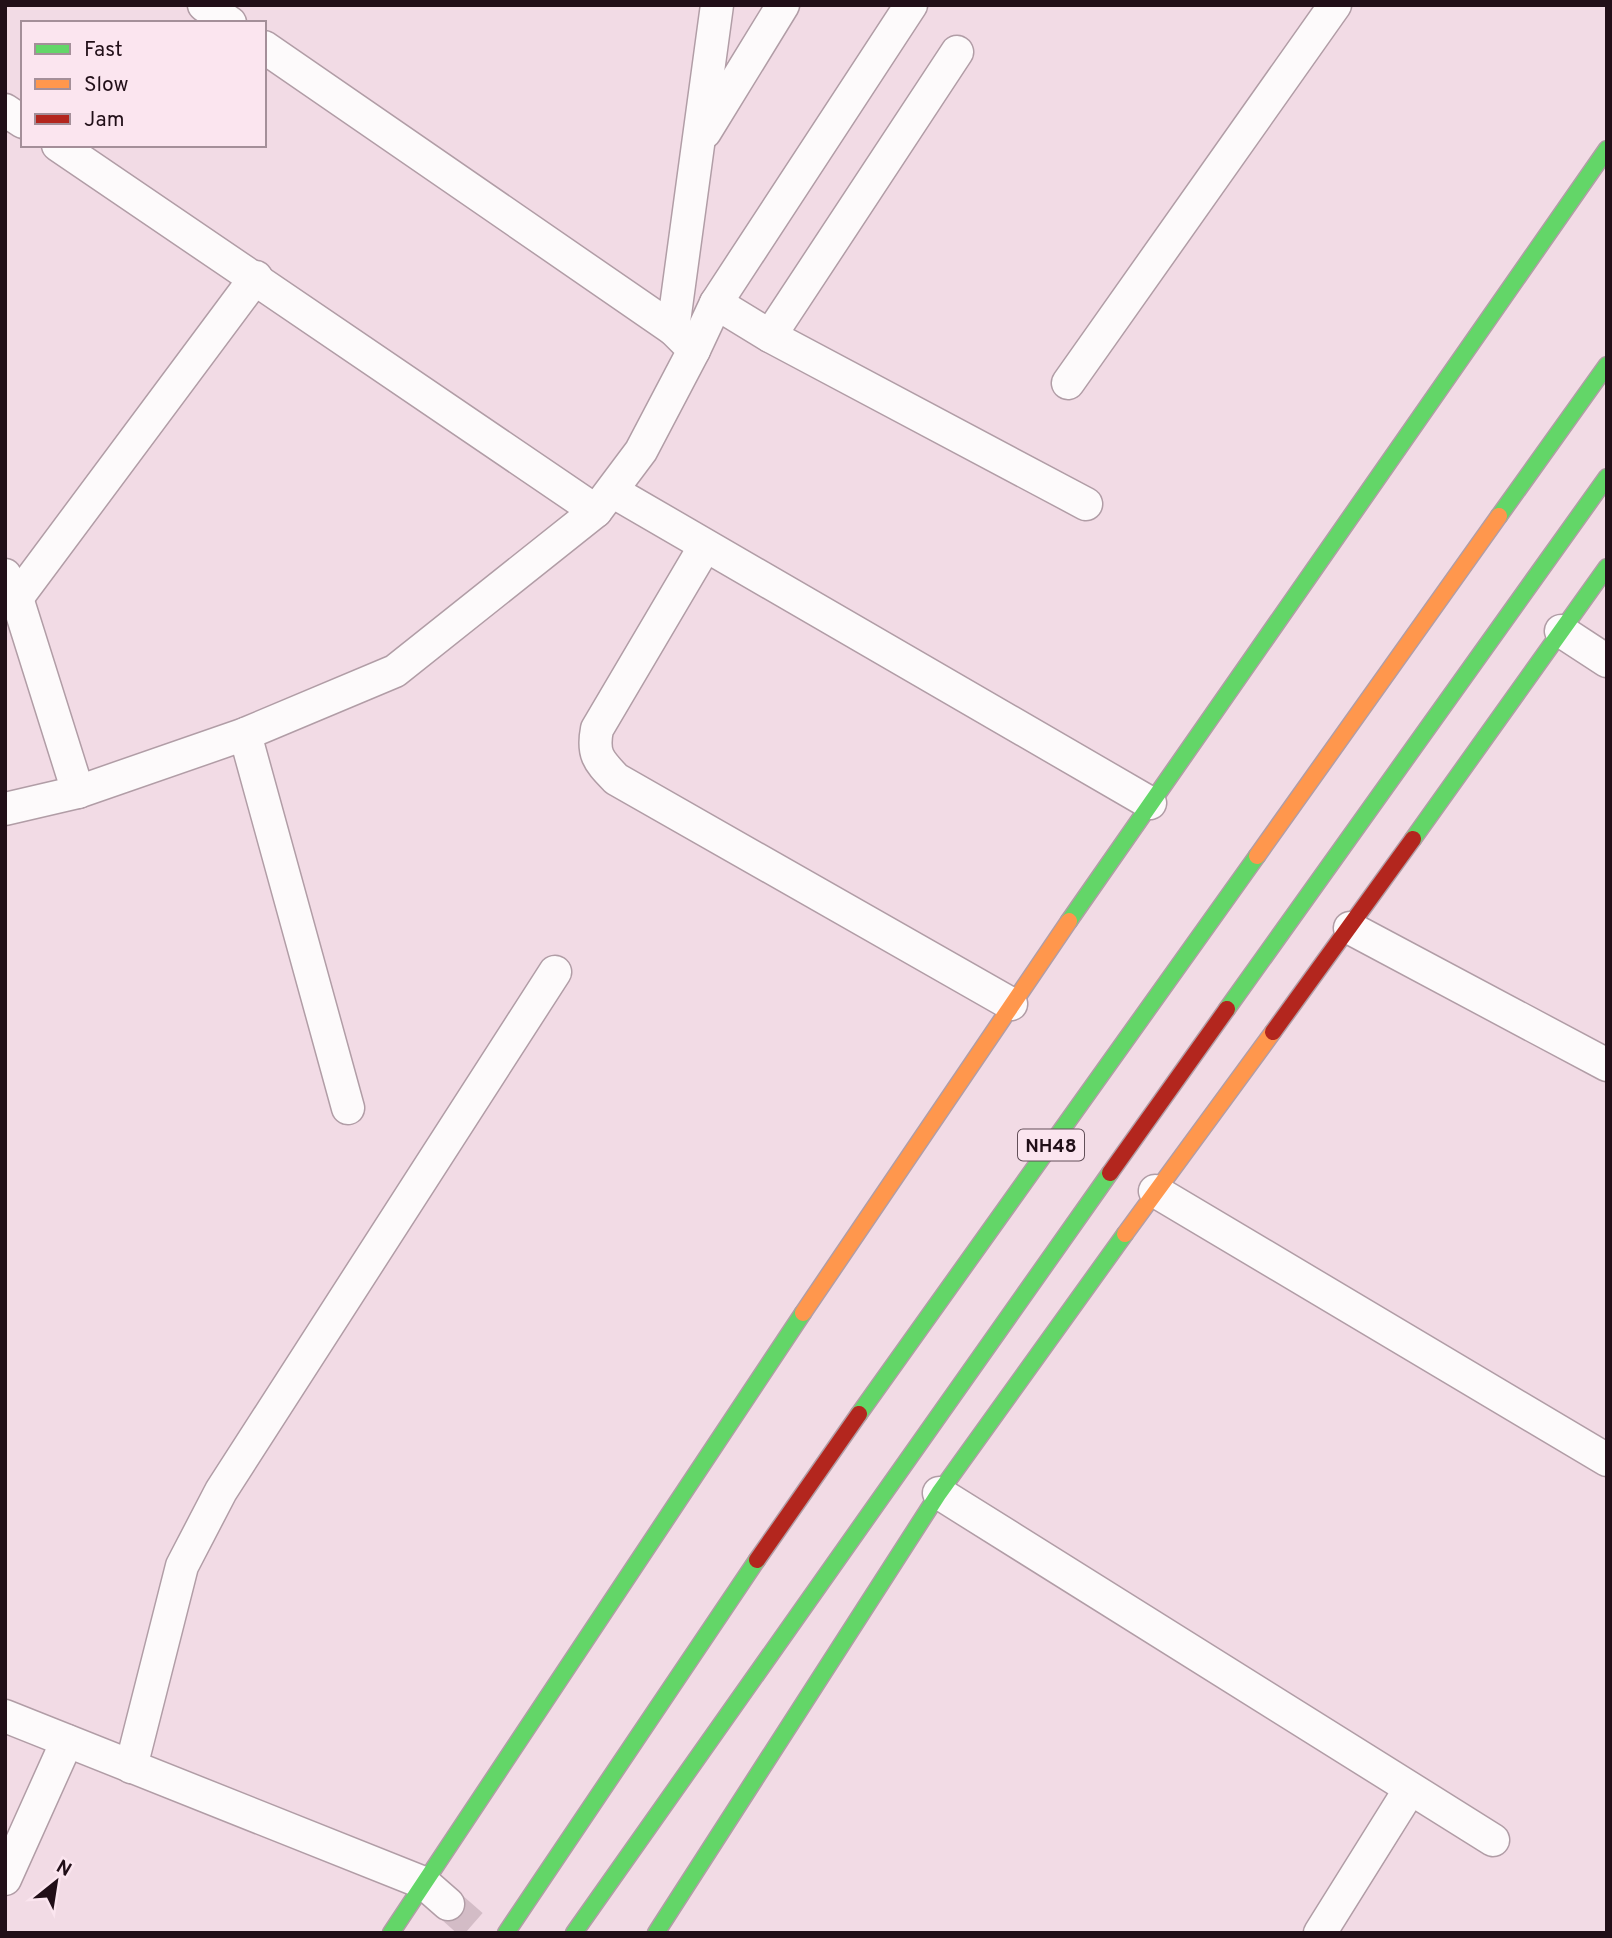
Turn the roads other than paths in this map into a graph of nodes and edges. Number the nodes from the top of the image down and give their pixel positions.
1 (204, 5) edge
2 (717, 5) edge
3 (783, 5) edge
4 (911, 5) edge
5 (1335, 5) edge
6 (227, 21) edge
7 (266, 48) edge
8 (957, 52) dead end
9 (5, 110) edge
10 (21, 121) edge
11 (698, 143) junction
12 (61, 147) edge
13 (1607, 149) edge
14 (256, 277) junction
15 (716, 303) junction
16 (770, 336) junction
17 (684, 340) junction
18 (1607, 365) edge
19 (1068, 383) dead end
20 (1607, 477) edge
21 (604, 501) junction
22 (1086, 504) dead end
23 (705, 546) junction
24 (1607, 567) edge
25 (11, 586) edge
26 (1561, 631) junction
27 (1607, 661) edge
28 (245, 734) junction
29 (78, 792) junction
30 (1150, 803) junction
31 (5, 809) edge
32 (1350, 928) junction
33 (555, 972) dead end
34 (1012, 1004) junction
35 (1607, 1065) edge
36 (348, 1108) dead end
37 (1155, 1191) junction
38 (1607, 1460) edge
39 (939, 1493) junction
40 (5, 1716) edge
41 (67, 1741) junction
42 (131, 1767) junction
43 (1410, 1789) junction
44 (1493, 1840) dead end
45 (5, 1879) edge
46 (424, 1883) junction
47 (448, 1904) tunnel mouth
48 (391, 1933) edge
49 (506, 1933) edge
50 (573, 1933) edge
51 (656, 1933) edge
52 (1320, 1933) edge

1 - 6 street
2 - 11 street
3 - 11 street
4 - 15 street
5 - 19 street
7 - 17 street
8 - 16 street
9 - 10 street
11 - 17 street
12 - 14 street
13 - 30 highway
14 - 21 street
14 - 25 street
15 - 16 street
15 - 17 street
16 - 22 street
17 - 21 street
18 - 49 highway, NH48
20 - 50 highway, NH48
21 - 23 street
21 - 28 street
23 - 30 street
23 - 34 street
24 - 26 highway
25 - 29 street
26 - 27 street
26 - 32 highway
28 - 29 street
28 - 36 street
29 - 31 street
30 - 34 highway
32 - 35 street
32 - 37 highway
33 - 42 street
34 - 46 highway
37 - 38 street
37 - 39 highway
39 - 43 street
39 - 51 highway
40 - 41 street
41 - 42 street
41 - 45 street
42 - 46 street
43 - 44 street
43 - 52 street
46 - 47 street
46 - 48 highway

